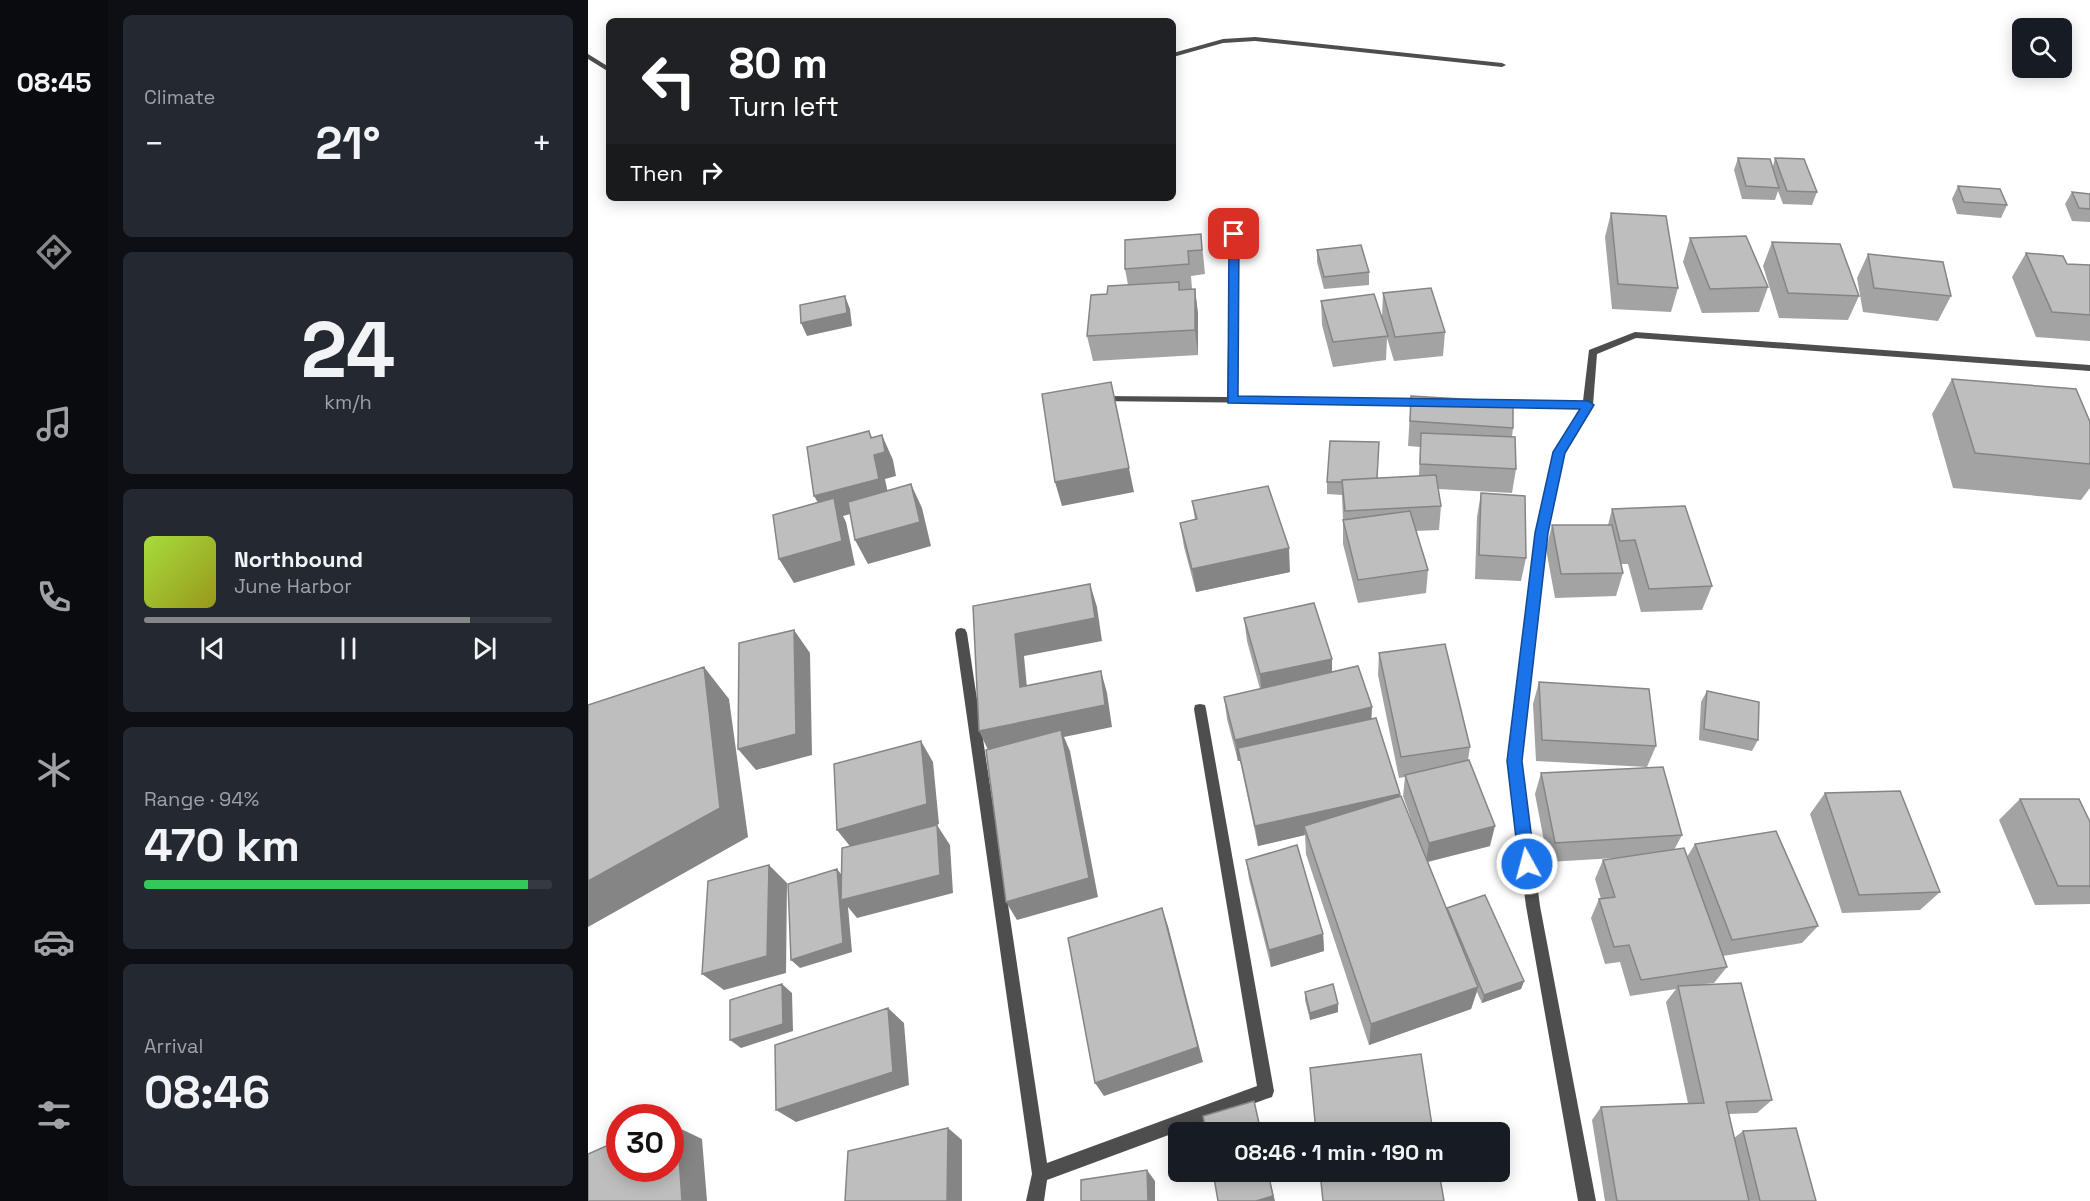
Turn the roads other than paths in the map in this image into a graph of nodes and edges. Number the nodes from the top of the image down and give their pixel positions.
1 (1176, 54) edge
2 (588, 56) edge
3 (1502, 65) dead end
4 (606, 68) edge
5 (1234, 234) dead end
6 (2090, 368) edge
7 (1092, 399) edge
8 (1232, 400) junction
9 (1434, 403) edge
10 (1481, 404) edge
11 (1588, 405) junction
12 (961, 633) dead end
13 (1200, 709) dead end
14 (1040, 1174) junction
15 (1035, 1201) edge
16 (1587, 1201) edge

1 - 3 street
2 - 4 street
5 - 8 street
6 - 11 street
7 - 8 street
8 - 9 street
10 - 11 street
11 - 16 street
12 - 14 street
13 - 14 street
14 - 15 street

